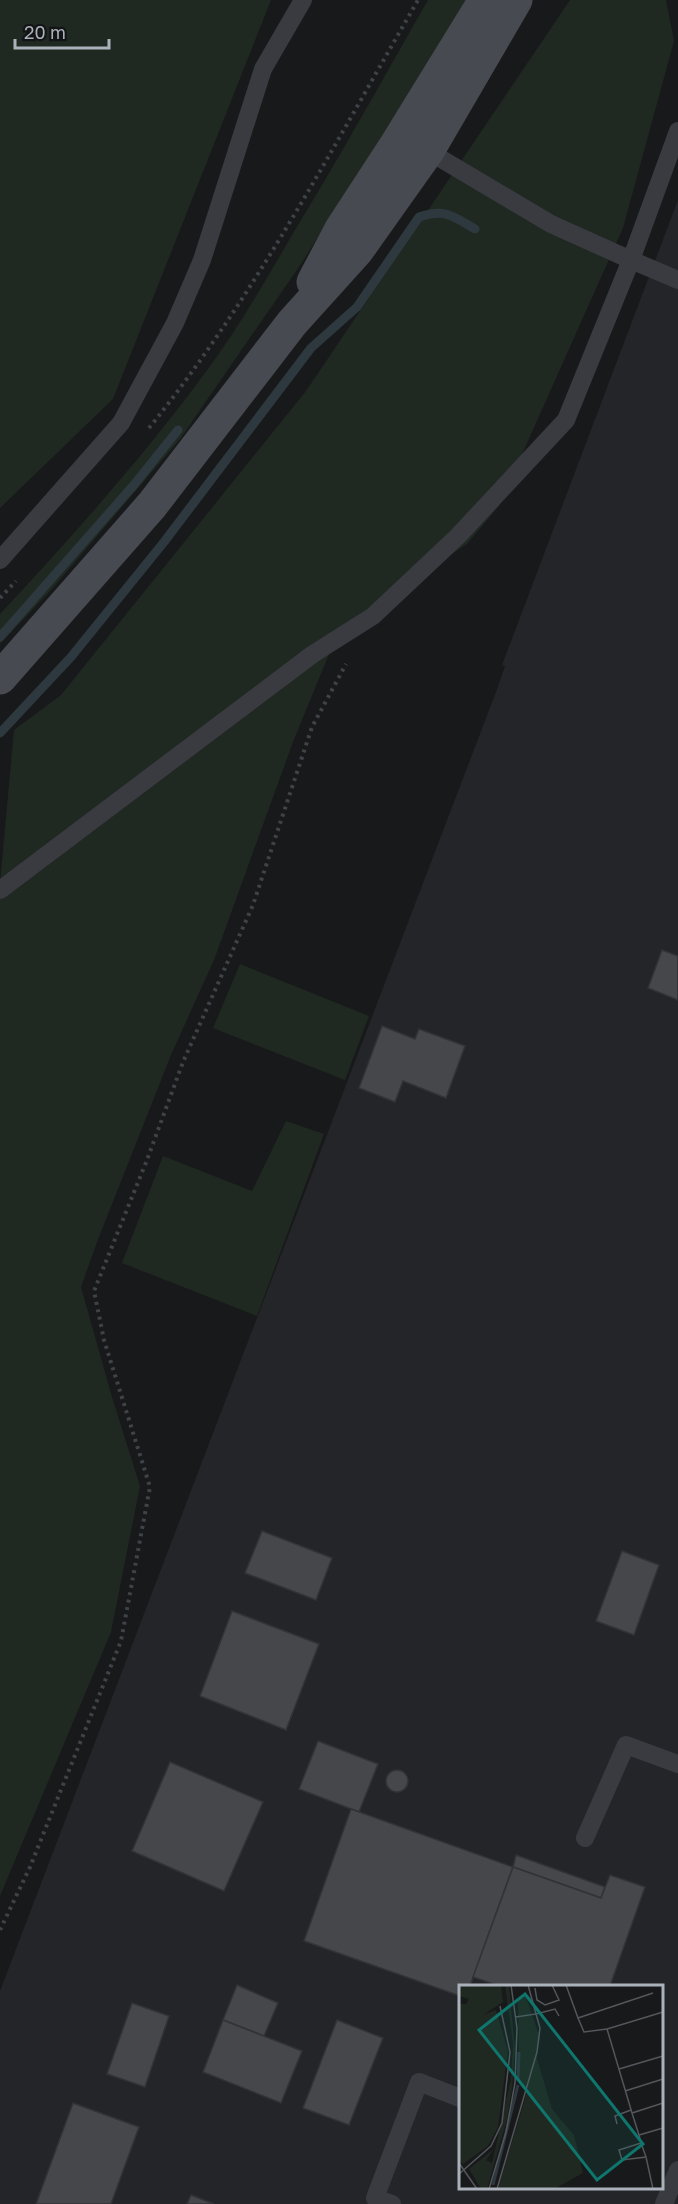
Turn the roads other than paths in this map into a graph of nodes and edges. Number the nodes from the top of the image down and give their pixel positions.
1 (303, 0) edge
2 (485, 0) edge
3 (516, 0) edge
4 (678, 131) edge
5 (428, 151) junction
6 (631, 260) junction
7 (678, 280) edge
8 (292, 323) junction
9 (0, 560) edge
10 (0, 678) edge
11 (0, 890) edge
12 (678, 1764) edge
13 (585, 1838) dead end
14 (459, 2098) edge
15 (671, 2175) edge
16 (392, 2204) edge
17 (664, 2204) edge

1 - 9 lane
2 - 8 main road
3 - 5 main road
4 - 6 lane
5 - 6 lane
5 - 8 main road
6 - 7 lane
6 - 11 lane
8 - 10 main road
12 - 13 lane
14 - 16 lane
15 - 17 lane

